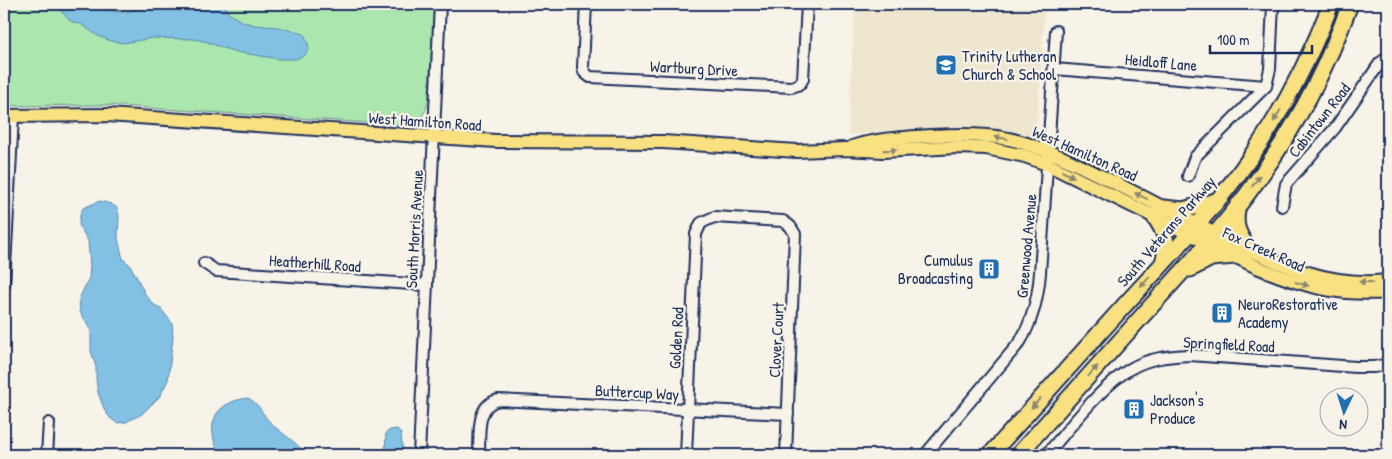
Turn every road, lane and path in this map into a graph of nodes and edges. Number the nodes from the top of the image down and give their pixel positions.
1 (440, 4) edge
2 (586, 4) edge
3 (807, 4) edge
4 (1273, 4) edge
5 (1330, 4) edge
6 (1350, 4) edge
7 (1056, 31) dead end
8 (1388, 57) edge
9 (1054, 68) junction
10 (1266, 86) junction
11 (8, 116) edge
12 (434, 138) junction
13 (1048, 158) junction
14 (1188, 176) dead end
15 (1218, 200) junction
16 (1238, 206) junction
17 (1282, 206) dead end
18 (1159, 212) junction
19 (791, 227) joint
20 (1193, 228) junction
21 (1212, 238) junction
22 (1242, 253) junction
23 (204, 263) dead end
24 (1162, 264) junction
25 (1178, 276) junction
26 (1388, 281) edge
27 (4, 286) edge
28 (427, 286) junction
29 (1388, 292) edge
30 (1388, 364) edge
31 (688, 409) junction
32 (788, 414) junction
33 (48, 422) dead end
34 (47, 455) edge
35 (419, 455) edge
36 (480, 455) edge
37 (686, 455) edge
38 (786, 455) edge
39 (925, 455) edge
40 (990, 455) edge
41 (1018, 455) edge
42 (1046, 455) edge

1 - 12 street, South Morris Avenue
2 - 3 street, Wartburg Drive
4 - 10 street
5 -> 15 highway, South Veterans Parkway
16 -> 6 highway
7 - 9 street, Greenwood Avenue
8 - 17 street, Cabintown Road
9 - 10 street, Heidloff Lane
9 - 13 street, Greenwood Avenue
10 - 14 street
11 - 12 main road, West Hamilton Road
11 - 27 street
12 - 13 main road, West Hamilton Road
12 - 28 street, South Morris Avenue
13 - 18 main road, West Hamilton Road
13 - 39 street, Greenwood Avenue
15 - 18 highway
15 - 20 highway, South Veterans Parkway
16 - 21 highway
16 - 22 highway
18 - 20 main road, West Hamilton Road
18 - 24 highway
19 - 31 street, Golden Rod
19 - 32 street, Clover Court
20 - 21 main road, Fox Creek Road
20 - 24 highway, South Veterans Parkway
21 - 22 main road, Fox Creek Road
21 - 25 highway
22 - 25 highway
26 -> 22 main road, Fox Creek Road
22 -> 29 main road, Fox Creek Road
23 - 28 street, Heatherhill Road
24 -> 40 highway, South Veterans Parkway
41 -> 25 highway
28 - 35 street, South Morris Avenue
30 - 42 street, Springfield Road
31 - 32 street, Buttercup Way
31 - 36 street, Buttercup Way
31 - 37 street, Golden Rod
32 - 38 street, Clover Court
33 - 34 street

